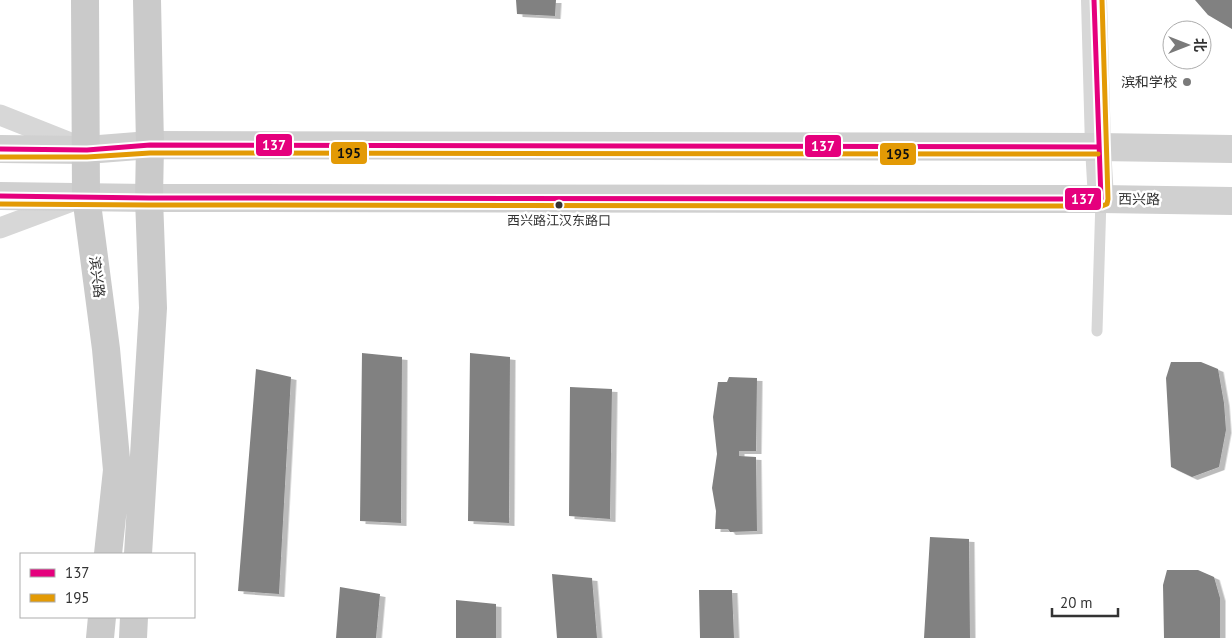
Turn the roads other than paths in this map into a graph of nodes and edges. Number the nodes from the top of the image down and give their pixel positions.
1 (84, 0) edge
2 (147, 0) edge
3 (1094, 0) edge
4 (0, 115) edge
5 (150, 145) junction
6 (1098, 147) junction
7 (0, 149) edge
8 (1232, 149) edge
9 (87, 150) junction
10 (0, 196) edge
11 (86, 196) junction
12 (149, 198) junction
13 (1101, 199) junction
14 (1232, 201) edge
15 (0, 228) edge
16 (1097, 331) dead end
17 (108, 553) edge
18 (138, 553) edge
19 (102, 618) edge
20 (134, 618) edge
21 (100, 638) edge
22 (133, 638) edge

1 - 9 main road, 滨兴路
2 - 5 main road
3 - 6 street
4 - 9 street
5 - 6 main road
5 - 9 main road
5 - 12 main road
6 - 8 main road
6 - 13 street
7 - 9 main road
9 - 11 main road, 滨兴路
10 - 11 main road, 西兴路
11 - 12 main road, 西兴路
11 - 15 street, 西兴路
11 - 17 main road, 滨兴路
12 - 13 main road, 西兴路
12 - 18 main road
13 - 14 main road, 西兴路
13 - 16 lane
19 - 21 main road
20 - 22 main road

